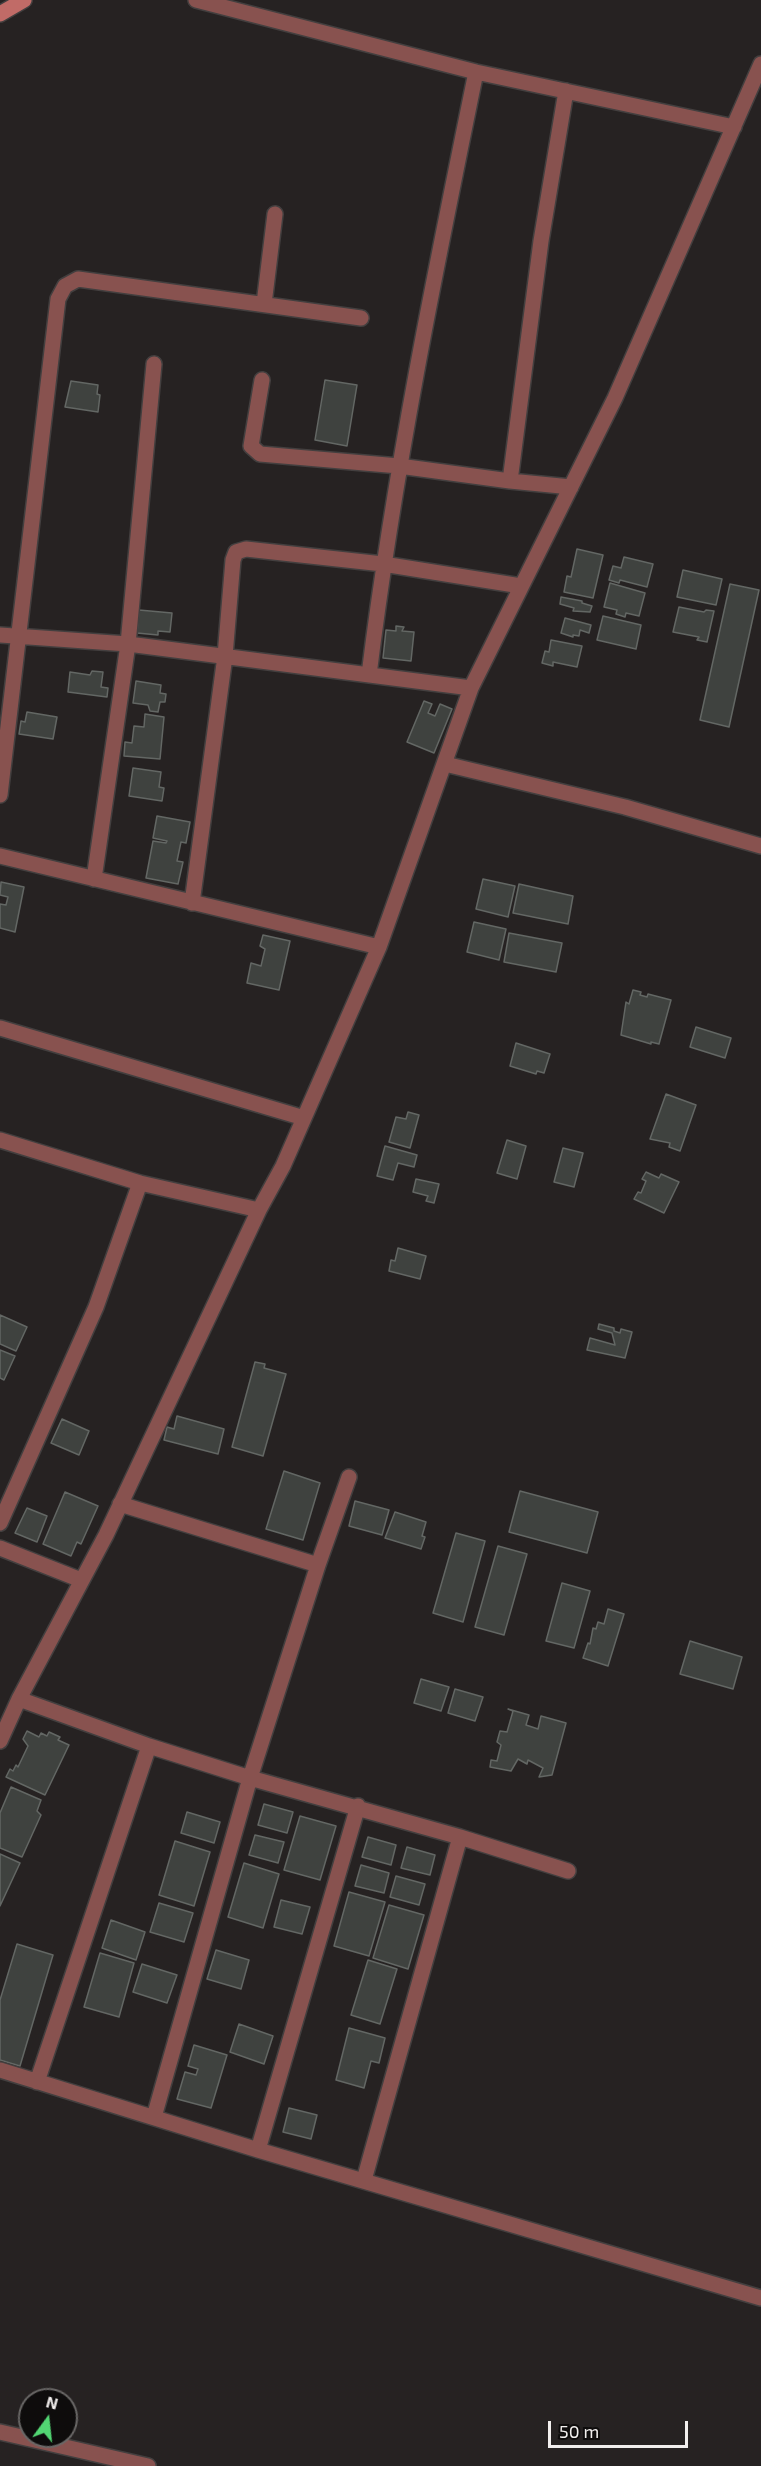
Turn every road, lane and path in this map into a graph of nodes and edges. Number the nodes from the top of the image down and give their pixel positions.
1 (24, 0) edge
2 (196, 0) edge
3 (0, 14) edge
4 (761, 64) edge
5 (476, 72) junction
6 (566, 91) junction
7 (734, 127) junction
8 (275, 214) dead end
9 (264, 304) junction
10 (361, 318) dead end
11 (154, 364) dead end
12 (262, 380) dead end
13 (399, 466) junction
14 (510, 481) junction
15 (572, 487) junction
16 (383, 564) junction
17 (521, 586) junction
18 (0, 634) edge
19 (19, 637) junction
20 (128, 644) junction
21 (225, 656) junction
22 (369, 675) junction
23 (471, 688) junction
24 (445, 764) junction
25 (0, 795) edge
26 (761, 846) edge
27 (0, 856) edge
28 (94, 879) junction
29 (192, 903) junction
30 (379, 947) junction
31 (0, 1028) edge
32 (304, 1118) junction
33 (0, 1140) edge
34 (140, 1183) junction
35 (259, 1210) junction
36 (349, 1477) dead end
37 (120, 1504) junction
38 (0, 1523) edge
39 (0, 1548) edge
40 (318, 1565) junction
41 (81, 1580) junction
42 (19, 1699) junction
43 (0, 1741) edge
44 (149, 1746) junction
45 (250, 1778) junction
46 (358, 1806) junction
47 (460, 1837) junction
48 (568, 1871) dead end
49 (0, 2070) edge
50 (37, 2082) junction
51 (154, 2117) junction
52 (258, 2150) junction
53 (364, 2180) junction
54 (761, 2298) edge
55 (0, 2432) edge
56 (148, 2466) edge

1 - 3 street
2 - 5 street
4 - 7 street
5 - 6 street
5 - 13 street
6 - 7 street
6 - 14 street
7 - 15 street
8 - 9 street
9 - 10 street
9 - 19 street
11 - 20 street
12 - 13 street
13 - 14 street
13 - 16 street
14 - 15 street
15 - 17 street
16 - 17 street
16 - 21 street
16 - 22 street
17 - 23 street
18 - 19 street
19 - 20 street
19 - 25 street
20 - 21 street
20 - 28 street
21 - 22 street
21 - 29 street
22 - 23 street
23 - 24 street
24 - 26 street
24 - 30 street
27 - 28 street
28 - 29 street
29 - 30 street
30 - 32 street
31 - 32 street
32 - 35 street
33 - 34 street
34 - 35 street
34 - 38 street
35 - 37 street
36 - 40 street
37 - 40 street
37 - 41 street
39 - 41 street
40 - 45 street
41 - 42 street
42 - 43 street
42 - 44 street
44 - 45 street
44 - 50 street
45 - 46 street
45 - 51 street
46 - 47 street
46 - 52 street
47 - 48 street
47 - 53 street
49 - 50 street
50 - 51 street
51 - 52 street
52 - 53 street
53 - 54 street
55 - 56 street

